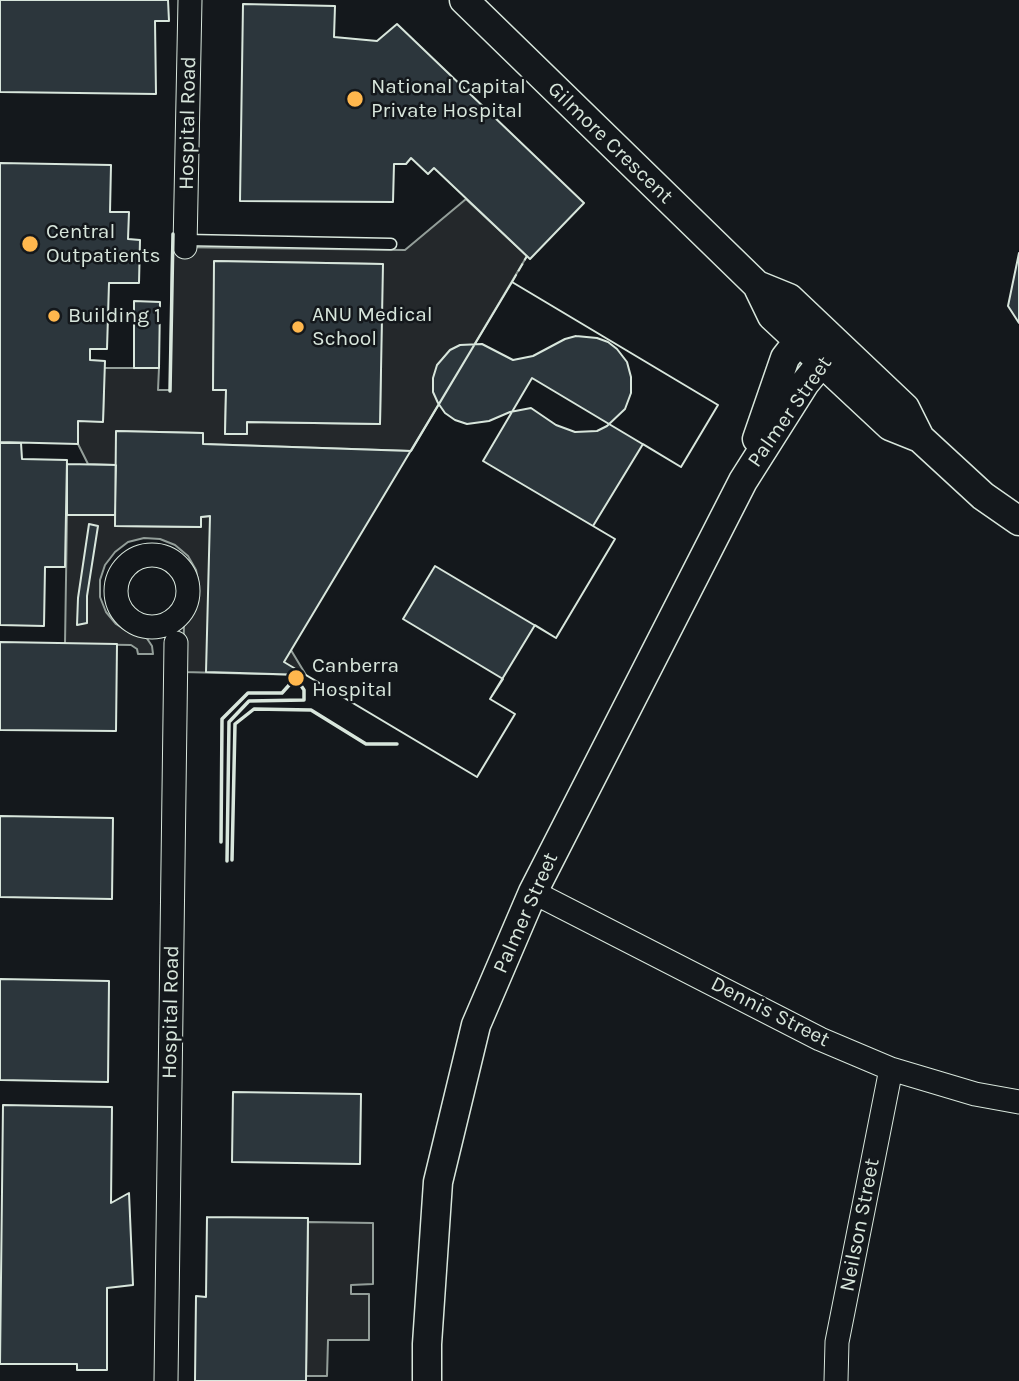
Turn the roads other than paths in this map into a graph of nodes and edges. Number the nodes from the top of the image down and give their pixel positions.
1 (190, 0) edge
2 (464, 0) edge
3 (186, 243) joint
4 (391, 244) dead end
5 (806, 331) junction
6 (830, 353) junction
7 (743, 481) junction
8 (1019, 521) edge
9 (181, 614) junction
10 (149, 627) junction
11 (176, 643) junction
12 (533, 892) junction
13 (891, 1069) junction
14 (1019, 1102) edge
15 (166, 1381) edge
16 (427, 1381) edge
17 (836, 1381) edge

1 - 3 street, Hospital Road
2 - 5 street, Gilmore Crescent
3 - 4 lane
5 - 6 street, Gilmore Crescent
5 - 7 street, Palmer Street
6 - 7 street, Palmer Street
6 - 8 street, Gilmore Crescent
7 - 12 street, Palmer Street
9 - 10 street
9 - 10 street, Hospital Road
9 - 11 street, Hospital Road
10 - 11 street, Hospital Road
11 - 15 street, Hospital Road
12 - 13 street, Dennis Street
12 - 16 street, Palmer Street
13 - 14 street, Dennis Street
13 - 17 street, Neilson Street

